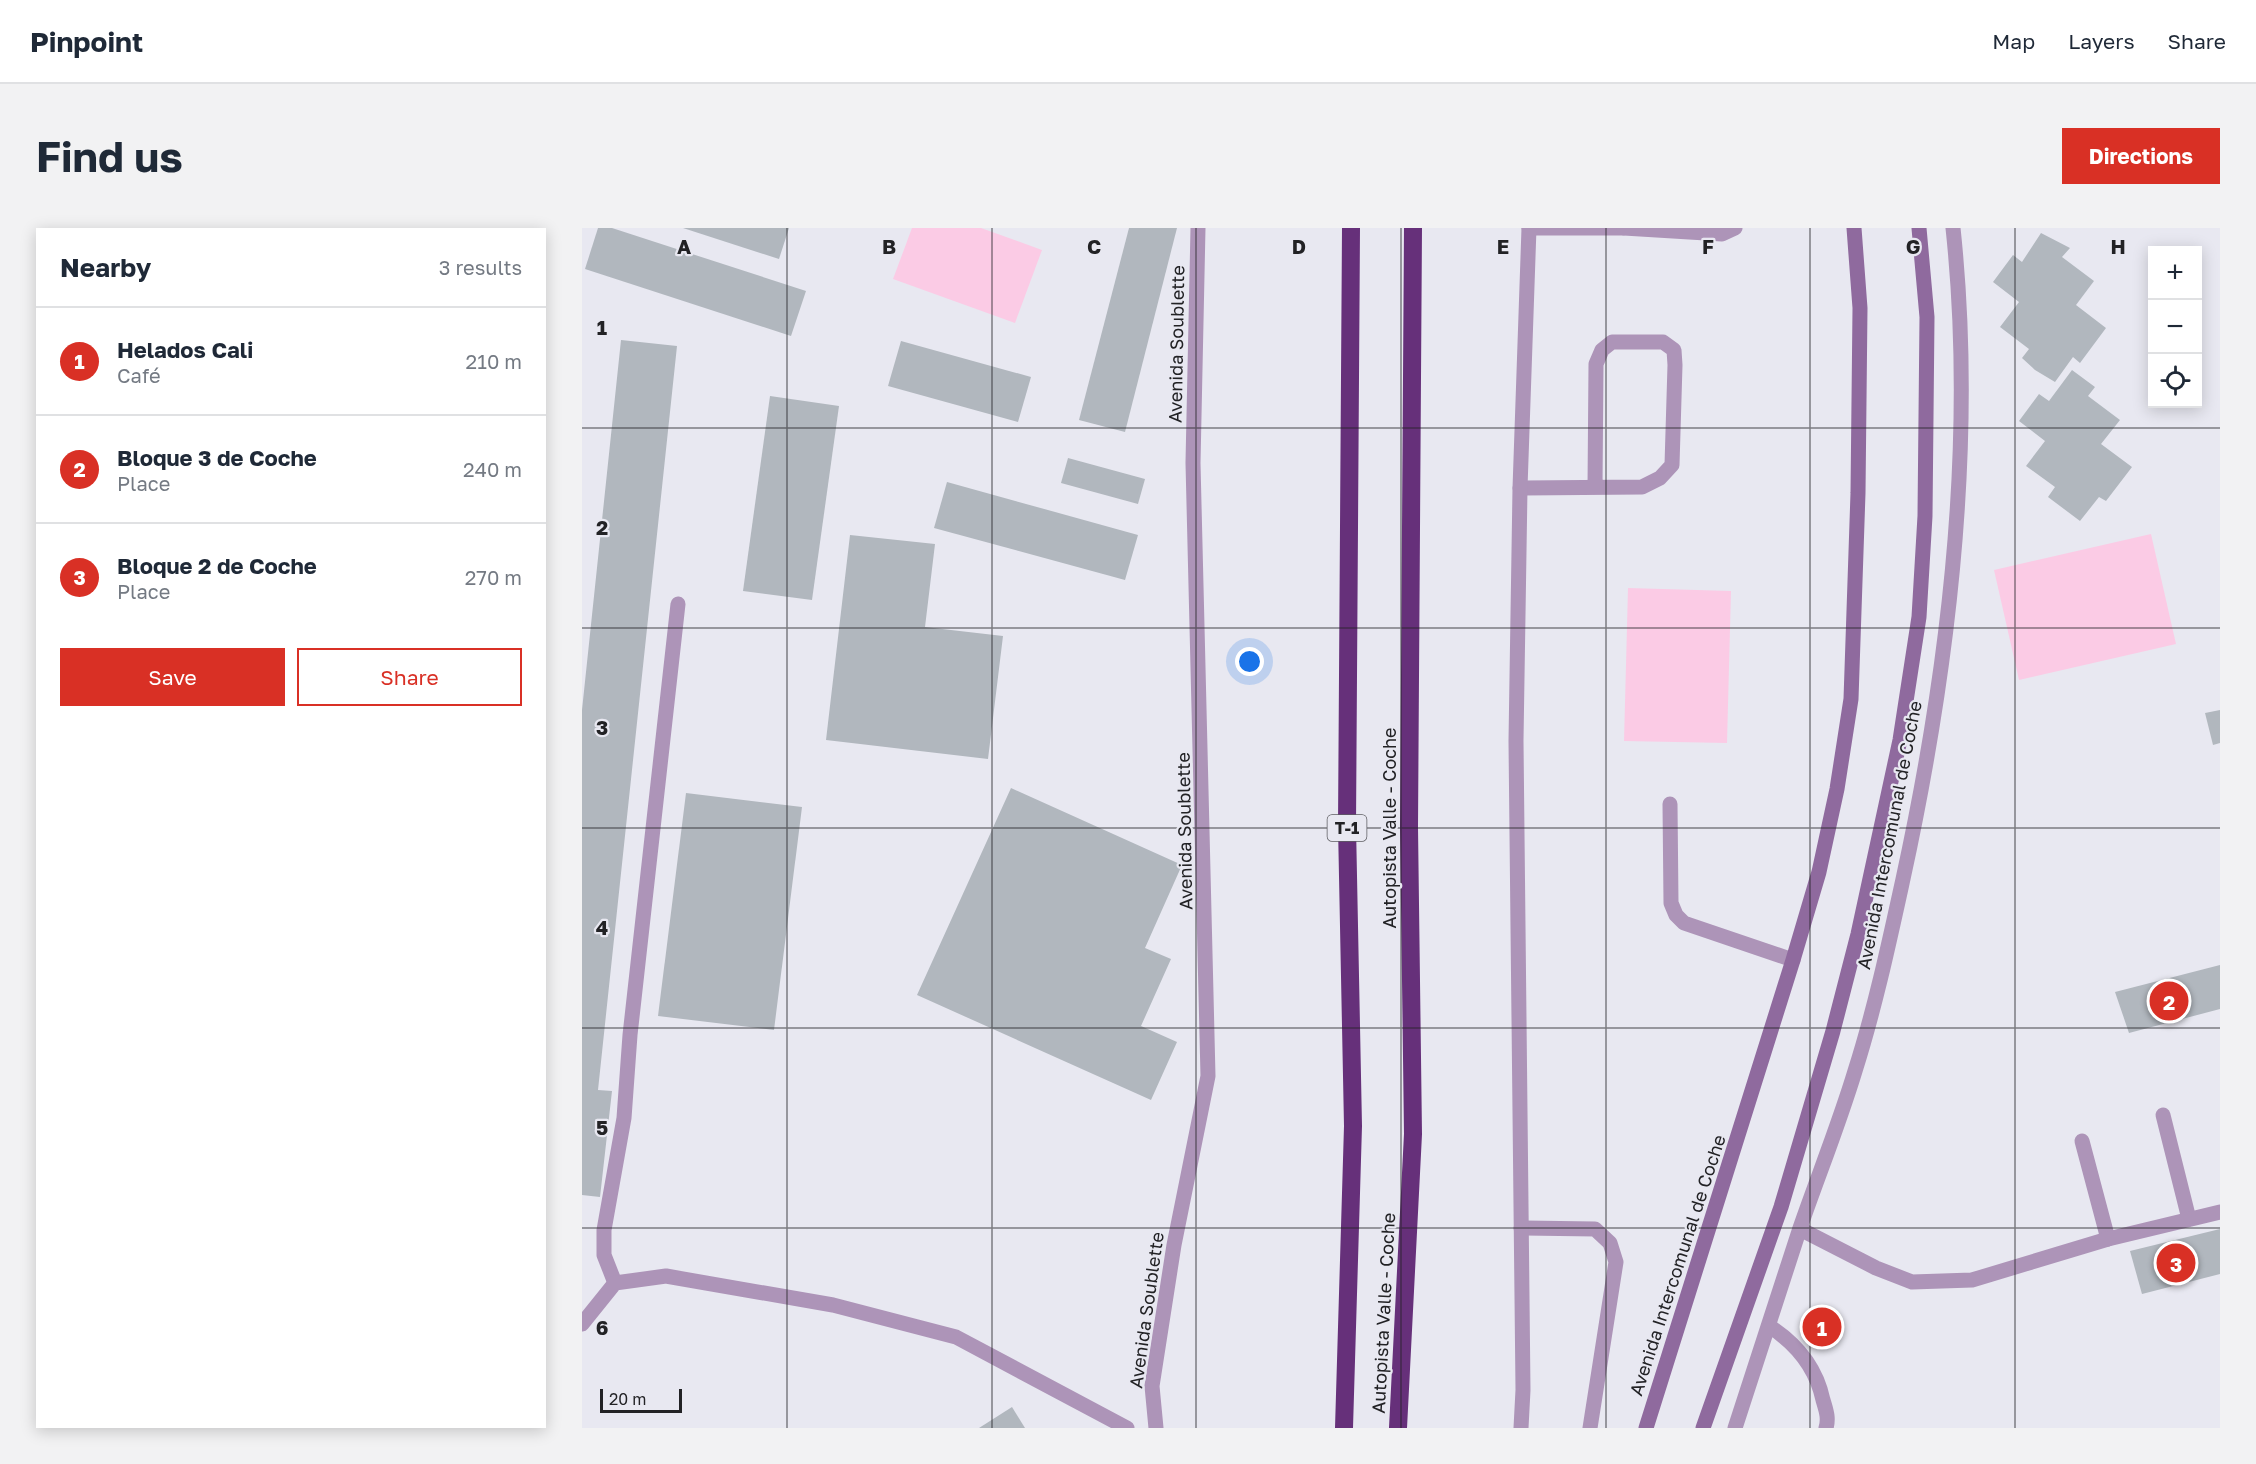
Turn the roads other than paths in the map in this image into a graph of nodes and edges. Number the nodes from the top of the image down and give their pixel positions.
1 (1198, 228) edge
2 (1351, 228) edge
3 (1413, 228) edge
4 (1529, 228) edge
5 (1624, 228) edge
6 (1735, 228) edge
7 (1854, 228) edge
8 (1919, 228) edge
9 (1953, 228) edge
10 (1595, 487) junction
11 (1520, 488) junction
12 (678, 604) dead end
13 (1670, 804) dead end
14 (1793, 960) junction
15 (2163, 1115) dead end
16 (2082, 1141) dead end
17 (2220, 1212) edge
18 (2189, 1219) junction
19 (1521, 1228) junction
20 (1800, 1229) junction
21 (2108, 1239) junction
22 (615, 1283) junction
23 (582, 1324) edge
24 (1769, 1326) junction
25 (1126, 1428) edge
26 (1156, 1428) edge
27 (1344, 1428) edge
28 (1398, 1428) edge
29 (1521, 1428) edge
30 (1590, 1428) edge
31 (1646, 1428) edge
32 (1703, 1428) edge
33 (1735, 1428) edge
34 (1826, 1428) edge

1 - 26 street, Avenida Soublette
2 - 27 highway, Autopista Valle - Coche / T-1
3 - 28 highway, Autopista Valle - Coche
4 - 5 street
4 - 11 street
5 - 6 street
7 - 14 main road, Avenida Intercomunal de Coche
8 - 32 main road, Avenida Intercomunal de Coche
9 - 20 street, Avenida Intercomunal de Coche
10 - 10 street
10 - 11 street
11 - 19 street
12 - 22 street
13 - 14 street
14 - 31 main road, Avenida Intercomunal de Coche
15 - 18 street
16 - 21 street
17 - 18 street
18 - 21 street
19 - 29 street
19 - 30 street
20 - 21 street
20 - 24 street, Avenida Intercomunal de Coche
22 - 23 street
22 - 25 street
24 - 33 street, Avenida Intercomunal de Coche
24 - 34 street

